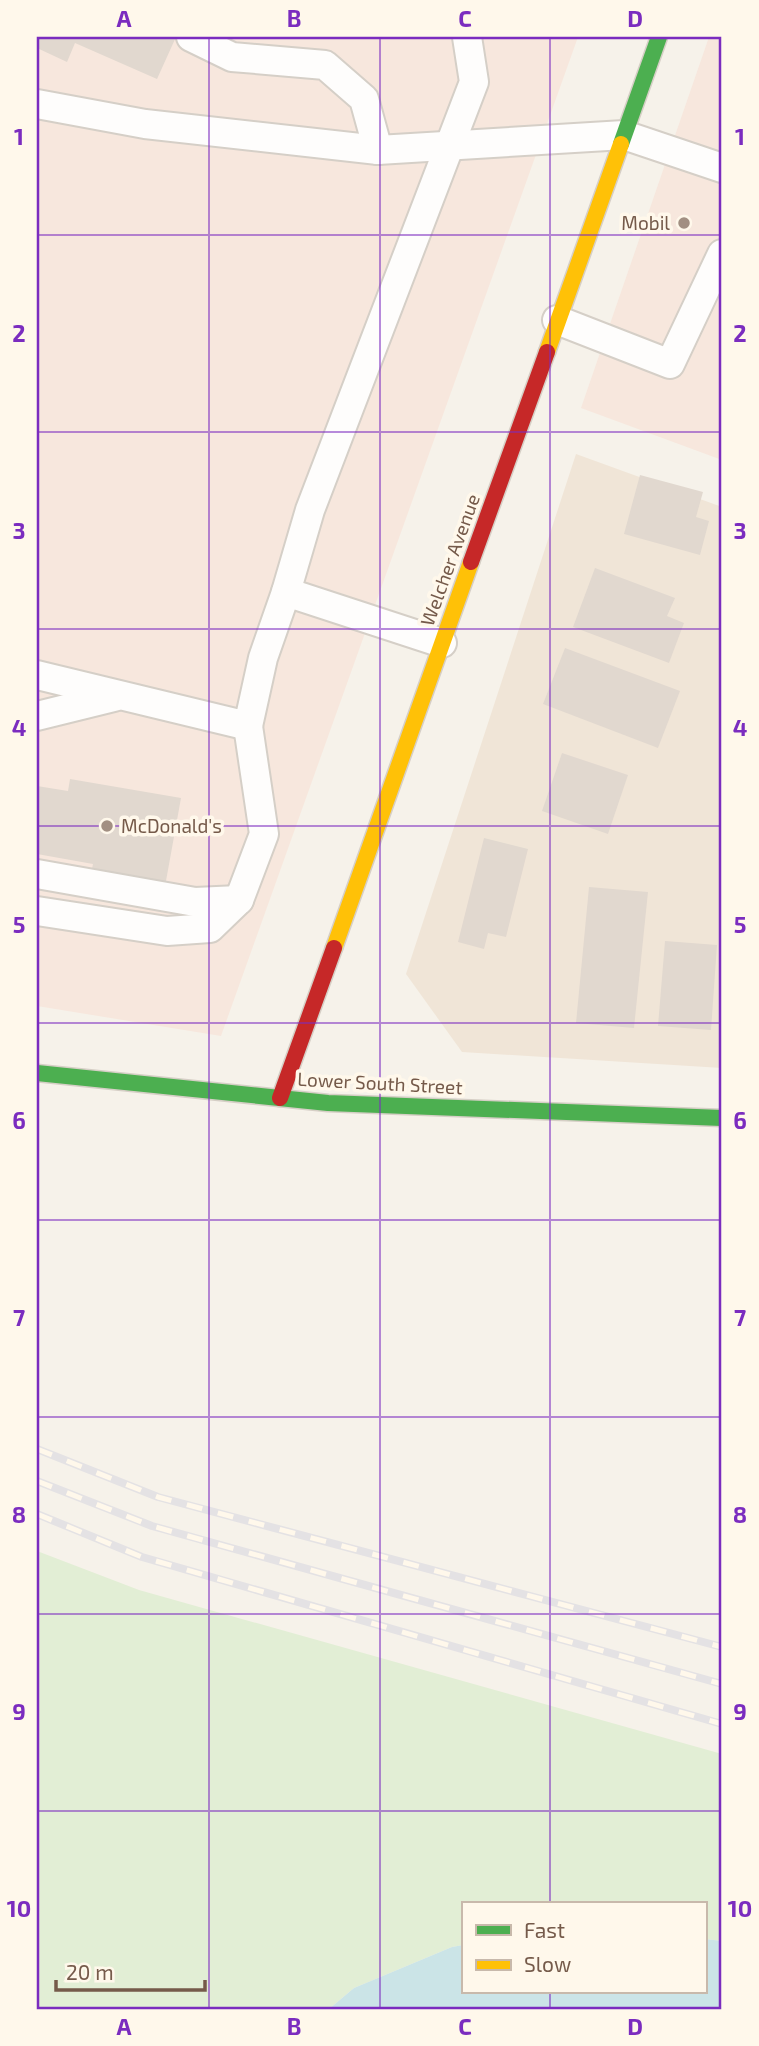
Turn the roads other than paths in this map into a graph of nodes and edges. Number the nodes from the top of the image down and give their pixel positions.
1 (191, 37) edge
2 (467, 37) edge
3 (659, 37) edge
4 (37, 104) edge
5 (624, 135) junction
6 (449, 147) junction
7 (378, 150) junction
8 (722, 168) edge
9 (722, 254) edge
10 (557, 320) junction
11 (286, 592) junction
12 (442, 643) junction
13 (37, 675) edge
14 (120, 695) junction
15 (37, 716) edge
16 (248, 726) junction
17 (37, 874) edge
18 (239, 900) junction
19 (37, 911) edge
20 (37, 1073) edge
21 (280, 1098) junction
22 (722, 1118) edge

1 - 7 lane
2 - 6 lane
3 - 5 street, Welcher Avenue
4 - 7 lane
5 - 6 lane
5 - 8 lane
5 - 10 street, Welcher Avenue
6 - 7 lane
6 - 11 lane
9 - 10 lane
10 - 12 street, Welcher Avenue
11 - 12 lane
11 - 16 lane
12 - 21 street, Welcher Avenue
13 - 14 lane
14 - 15 lane
14 - 16 lane
16 - 18 lane
17 - 18 lane
18 - 19 lane
20 - 21 street, Lower South Street
21 - 22 street, Lower South Street

